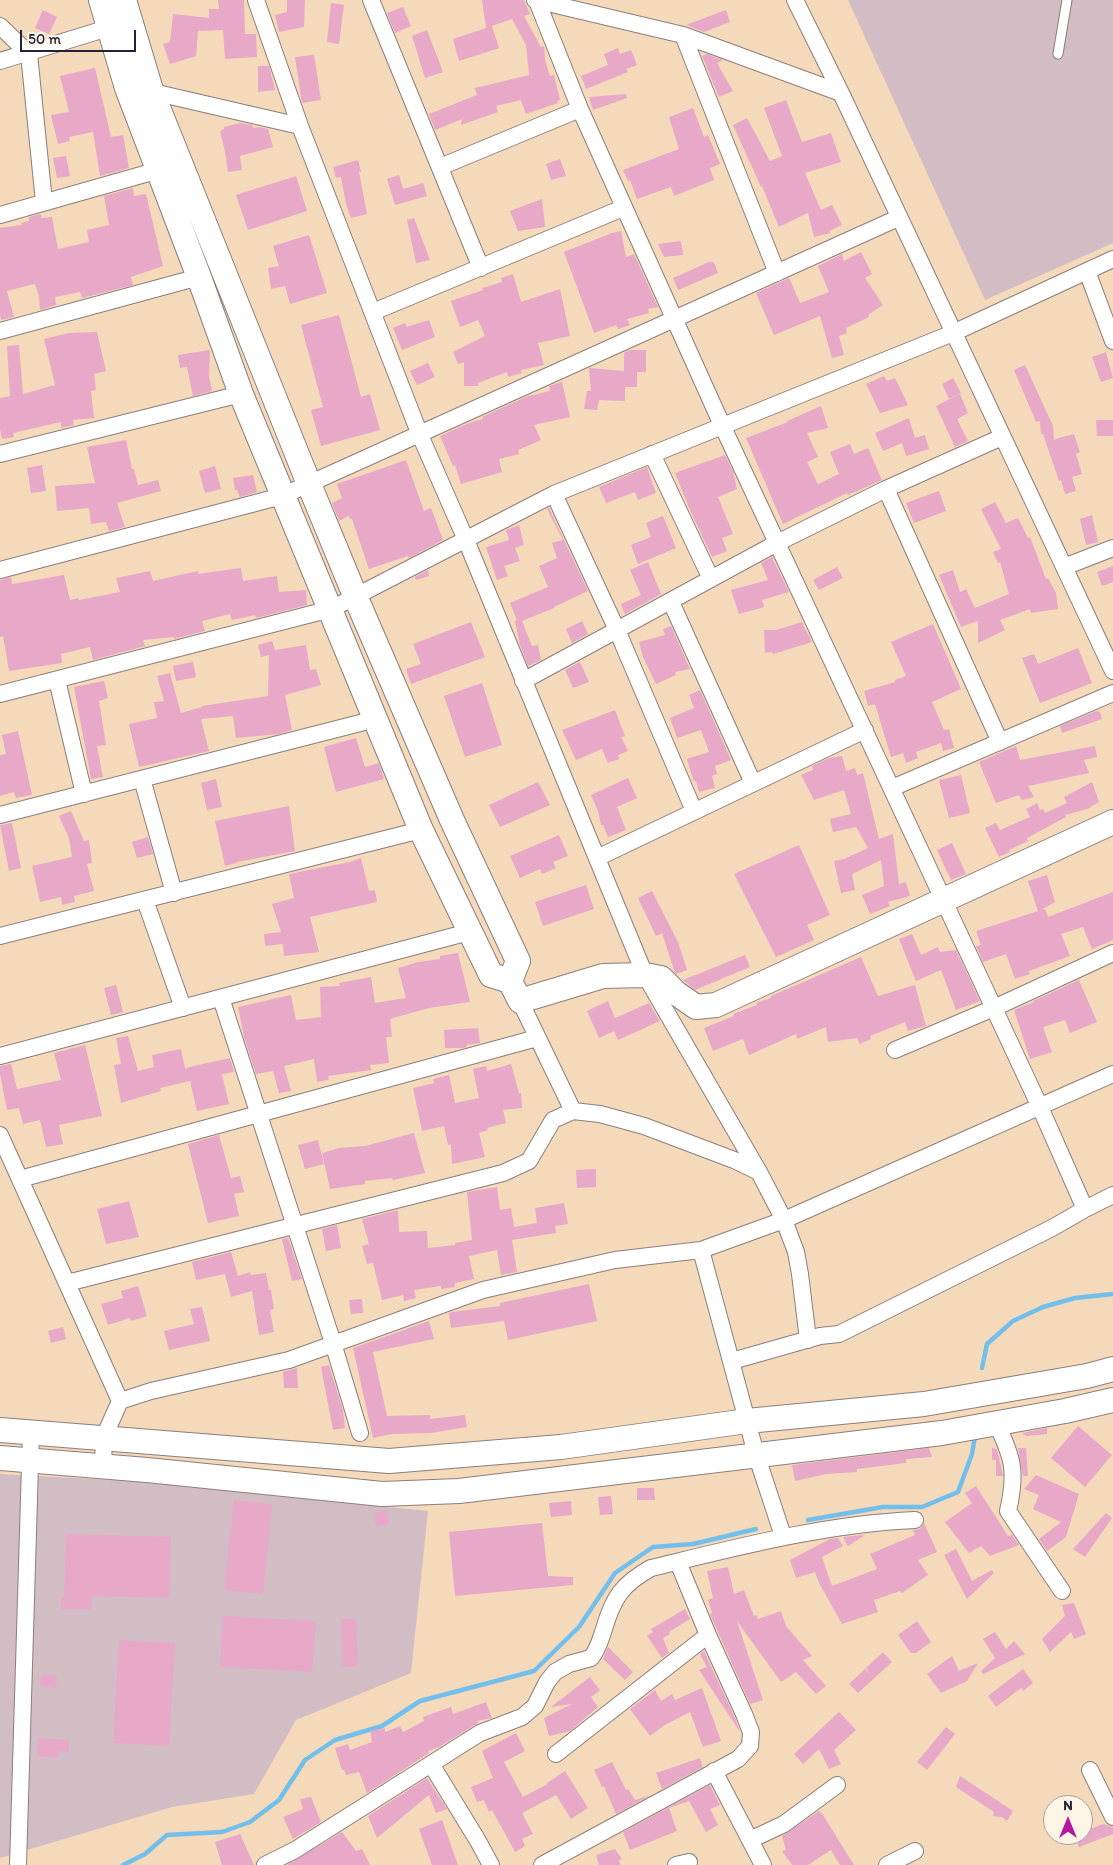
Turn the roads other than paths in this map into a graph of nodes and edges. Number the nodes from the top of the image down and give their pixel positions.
1 (101, 0) edge
2 (124, 0) edge
3 (256, 0) edge
4 (371, 0) edge
5 (536, 0) edge
6 (795, 0) edge
7 (1067, 0) edge
8 (0, 26) edge
9 (108, 28) junction
10 (683, 35) junction
11 (29, 54) junction
12 (1058, 54) dead end
13 (0, 62) edge
14 (127, 88) junction
15 (151, 90) junction
16 (841, 93) junction
17 (580, 109) junction
18 (300, 126) junction
19 (440, 168) junction
20 (159, 170) junction
21 (44, 202) junction
22 (623, 208) junction
23 (0, 215) edge
24 (898, 218) junction
25 (1113, 259) edge
26 (481, 268) junction
27 (1087, 271) junction
28 (777, 273) junction
29 (199, 277) junction
30 (373, 312) junction
31 (674, 319) junction
32 (0, 331) edge
33 (953, 333) junction
34 (1113, 341) edge
35 (242, 394) junction
36 (722, 425) junction
37 (420, 435) junction
38 (1002, 437) junction
39 (0, 454) edge
40 (652, 454) junction
41 (309, 484) junction
42 (886, 489) junction
43 (554, 494) junction
44 (282, 496) junction
45 (466, 540) junction
46 (778, 543) junction
47 (1113, 548) edge
48 (1064, 567) junction
49 (0, 570) edge
50 (711, 579) junction
51 (356, 598) junction
52 (671, 602) junction
53 (331, 609) junction
54 (617, 630) junction
55 (1113, 671) edge
56 (57, 680) junction
57 (523, 682) junction
58 (1113, 693) edge
59 (0, 694) edge
60 (376, 719) junction
61 (865, 730) junction
62 (1000, 742) junction
63 (142, 779) junction
64 (754, 782) junction
65 (892, 788) junction
66 (84, 794) junction
67 (694, 811) junction
68 (0, 815) edge
69 (1113, 822) edge
70 (421, 830) junction
71 (597, 858) junction
72 (174, 893) junction
73 (145, 900) junction
74 (944, 900) junction
75 (469, 932) junction
76 (0, 936) edge
77 (1113, 953) edge
78 (645, 975) junction
79 (515, 991) junction
80 (221, 998) junction
81 (182, 1008) junction
82 (994, 1008) junction
83 (537, 1038) junction
84 (895, 1050) dead end
85 (0, 1056) edge
86 (1113, 1074) edge
87 (1040, 1107) junction
88 (573, 1111) junction
89 (259, 1114) junction
90 (0, 1135) edge
91 (758, 1172) junction
92 (20, 1179) junction
93 (1113, 1196) edge
94 (1085, 1209) junction
95 (784, 1220) junction
96 (295, 1226) junction
97 (701, 1250) junction
98 (67, 1284) junction
99 (808, 1340) junction
100 (333, 1344) junction
101 (732, 1361) junction
102 (1113, 1369) edge
103 (1113, 1400) edge
104 (120, 1401) junction
105 (747, 1421) junction
106 (996, 1423) junction
107 (0, 1430) edge
108 (31, 1432) junction
109 (360, 1433) dead end
110 (104, 1437) junction
111 (756, 1454) junction
112 (0, 1458) edge
113 (30, 1460) junction
114 (103, 1466) junction
115 (915, 1520) dead end
116 (783, 1536) junction
117 (678, 1562) junction
118 (1062, 1591) dead end
119 (708, 1635) junction
120 (556, 1754) dead end
121 (432, 1764) junction
122 (1090, 1770) dead end
123 (714, 1771) junction
124 (837, 1785) dead end
125 (1113, 1817) edge
126 (750, 1840) junction
127 (915, 1851) dead end
128 (570, 1858) edge
129 (18, 1865) edge
130 (265, 1865) edge
131 (491, 1865) edge
132 (542, 1865) edge
133 (763, 1865) edge
134 (887, 1865) edge

1 - 9 street
2 - 15 street
3 - 18 street
4 - 19 street
5 - 10 street
5 - 17 street
6 - 16 street
7 - 12 lane
8 - 11 street
9 - 11 street
9 - 14 street
10 - 16 street
10 - 28 street
11 - 13 street
11 - 21 street
14 - 15 street
14 - 20 street
15 - 18 street
15 - 41 street
16 - 24 street
17 - 19 street
17 - 22 street
18 - 30 street
19 - 26 street
20 - 21 street
20 - 29 street
21 - 23 street
22 - 26 street
22 - 31 street
24 - 28 street
24 - 33 street
25 - 27 street
26 - 30 street
27 - 33 street
27 - 34 street
28 - 31 street
29 - 32 street
29 - 35 street
30 - 37 street
31 - 36 street
31 - 37 street
33 - 36 street
33 - 38 street
35 - 39 street
35 - 44 street
36 - 40 street
36 - 46 street
37 - 41 street
37 - 45 street
38 - 42 street
38 - 48 street
40 - 43 street
40 - 50 street
41 - 44 street
41 - 51 street
42 - 46 street
42 - 62 street
43 - 45 street
43 - 54 street
44 - 49 street
44 - 53 street
45 - 51 street
45 - 57 street
46 - 50 street
46 - 61 street
47 - 48 street
48 - 55 street
50 - 52 street
51 - 53 street
51 - 79 street
52 - 54 street
52 - 64 street
53 - 56 street
53 - 60 street
54 - 57 street
54 - 67 street
56 - 59 street
56 - 66 street
57 - 71 street
58 - 62 street
60 - 63 street
60 - 70 street
61 - 64 street
61 - 65 street
62 - 65 street
63 - 66 street
63 - 72 street
64 - 67 street
65 - 74 street
66 - 68 street
67 - 71 street
69 - 74 street
70 - 72 street
70 - 75 street
71 - 78 street
72 - 73 street
73 - 76 street
73 - 81 street
74 - 78 street
74 - 82 street
75 - 79 street
75 - 80 street
77 - 82 street
78 - 79 street
78 - 91 street
79 - 83 street
80 - 81 street
80 - 89 street
81 - 85 street
82 - 84 street
82 - 87 street
83 - 88 street
83 - 89 street
86 - 87 street
87 - 94 street
87 - 95 street
88 - 91 street
88 - 96 street
89 - 92 street
89 - 96 street
90 - 92 street
91 - 95 street
92 - 98 street
93 - 94 street
94 - 99 street
95 - 97 street
95 - 99 street
96 - 98 street
96 - 100 street
97 - 100 street
97 - 101 street
98 - 104 street
99 - 101 street
100 - 104 street
100 - 109 street
101 - 105 street
102 - 105 street
103 - 106 street
104 - 110 street
105 - 110 street
105 - 111 street
106 - 111 street
106 - 118 street
107 - 108 street
108 - 110 street
108 - 113 street
110 - 114 street
111 - 114 street
111 - 116 street
112 - 113 street
113 - 114 street
113 - 129 street
115 - 116 street
116 - 117 street
117 - 119 street
117 - 121 street
119 - 120 street
119 - 123 street
121 - 130 street
121 - 131 street
122 - 125 street
123 - 126 street
123 - 128 street
124 - 126 street
126 - 133 street
127 - 134 street
128 - 132 street

